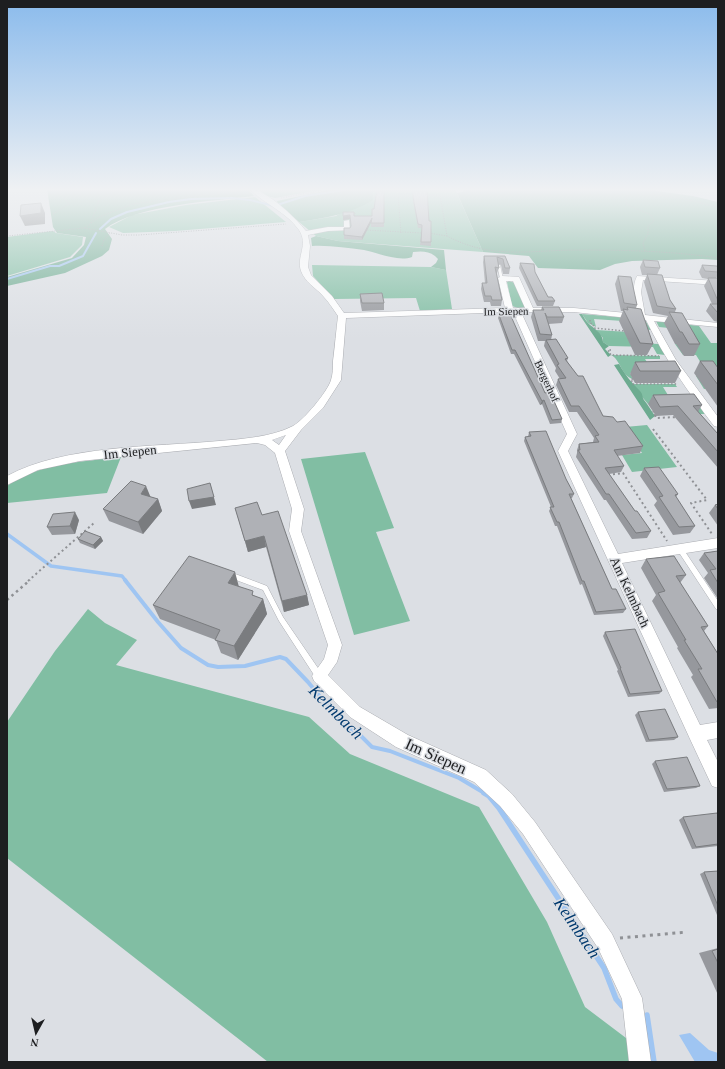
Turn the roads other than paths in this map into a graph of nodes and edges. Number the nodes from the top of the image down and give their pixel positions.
1 (306, 239) edge
2 (498, 265) edge
3 (502, 278) junction
4 (718, 283) edge
5 (513, 310) junction
6 (530, 310) junction
7 (342, 316) junction
8 (645, 317) junction
9 (718, 325) edge
10 (718, 424) edge
11 (297, 428) junction
12 (258, 440) junction
13 (280, 451) junction
14 (563, 451) joint
15 (7, 481) edge
16 (716, 540) edge
17 (677, 550) junction
18 (614, 559) junction
19 (225, 574) edge
20 (718, 607) edge
21 (319, 676) junction
22 (718, 730) edge
23 (695, 734) junction
24 (718, 780) edge
25 (640, 1062) edge

1 - 7 street
2 - 3 lane
3 - 5 street, Bergerhof
3 - 6 street
4 - 8 street
5 - 6 street, Im Siepen
5 - 7 street, Im Siepen
5 - 14 street, Bergerhof
6 - 8 street, Im Siepen
7 - 11 street, Im Siepen
8 - 9 street, Im Siepen
8 - 10 street
11 - 12 street, Im Siepen
11 - 13 street, Im Siepen
12 - 13 street, Im Siepen
12 - 15 street, Im Siepen
13 - 21 street
14 - 18 street, Am Kelmbach
16 - 17 street
17 - 18 street
17 - 20 lane
18 - 23 street, Am Kelmbach
19 - 21 lane
21 - 25 street, Im Siepen
22 - 23 street
23 - 24 street, Am Kelmbach

